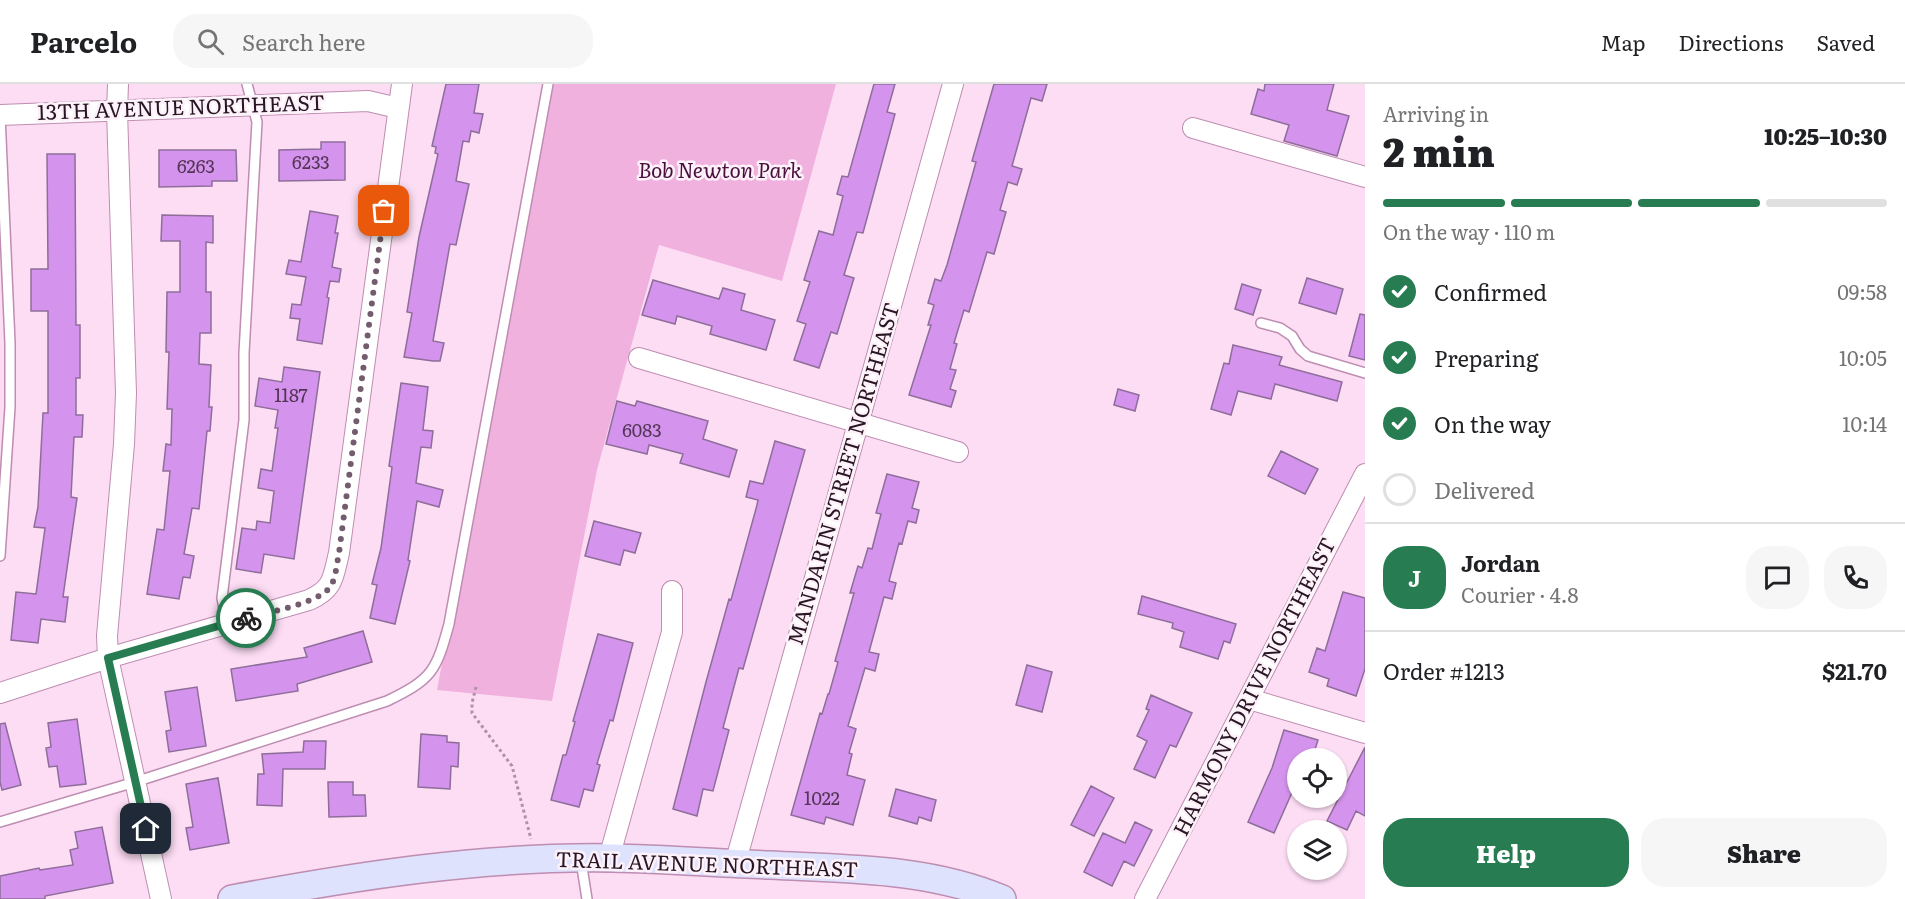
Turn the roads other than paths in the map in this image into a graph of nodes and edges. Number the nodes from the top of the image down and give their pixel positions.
1 (118, 84) edge
2 (247, 84) edge
3 (402, 84) edge
4 (548, 84) edge
5 (953, 84) edge
6 (252, 105) junction
7 (398, 108) junction
8 (117, 111) junction
9 (0, 115) edge
10 (1193, 128) dead end
11 (1365, 177) edge
12 (1262, 323) dead end
13 (639, 358) dead end
14 (1365, 373) edge
15 (859, 423) junction
16 (958, 452) dead end
17 (1365, 474) edge
18 (0, 556) edge
19 (672, 591) dead end
20 (227, 624) junction
21 (108, 658) junction
22 (0, 693) edge
23 (1249, 699) junction
24 (1365, 733) edge
25 (135, 782) junction
26 (0, 822) edge
27 (609, 858) junction
28 (581, 859) junction
29 (735, 864) junction
30 (161, 899) edge
31 (232, 899) edge
32 (587, 899) edge
33 (1002, 899) edge
34 (1145, 899) edge

1 - 8 street
2 - 6 lane
3 - 7 street
4 - 25 lane
5 - 15 street, MANDARIN STREET NORTHEAST
6 - 7 street, 13TH AVENUE NORTHEAST
6 - 8 street, 13TH AVENUE NORTHEAST
6 - 20 lane
7 - 20 street
8 - 9 street, 13TH AVENUE NORTHEAST
8 - 21 street
9 - 18 lane
10 - 11 street
12 - 14 lane
13 - 15 street
15 - 16 street
15 - 29 street, MANDARIN STREET NORTHEAST
17 - 23 street, HARMONY DRIVE NORTHEAST
19 - 27 street
20 - 21 street
21 - 22 street
21 - 25 street
23 - 24 street
23 - 34 street, HARMONY DRIVE NORTHEAST
25 - 26 lane
25 - 30 street
27 - 28 street, TRAIL AVENUE NORTHEAST
27 - 29 street, TRAIL AVENUE NORTHEAST
28 - 31 street, TRAIL AVENUE NORTHEAST
28 - 32 lane
29 - 33 street, TRAIL AVENUE NORTHEAST

